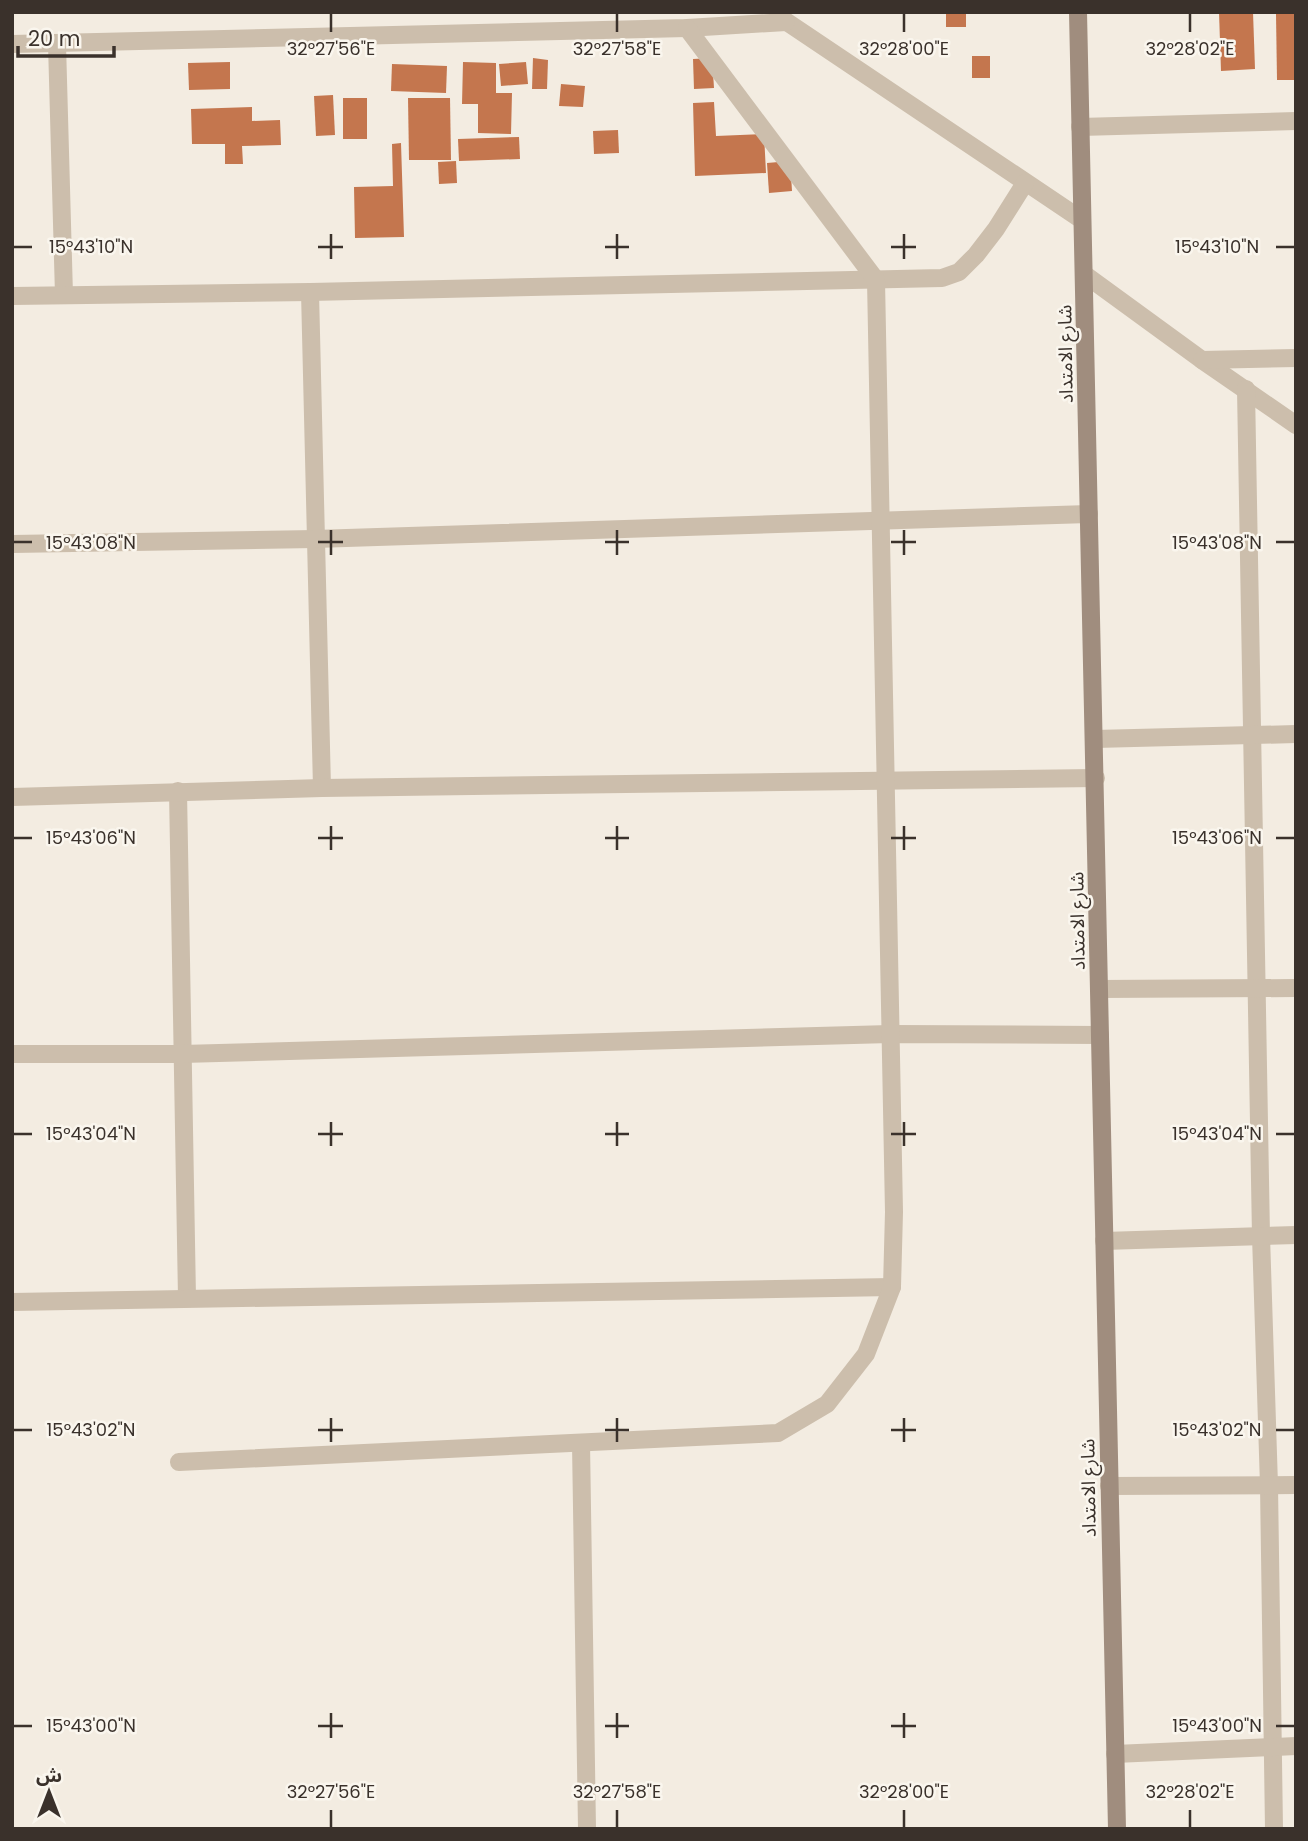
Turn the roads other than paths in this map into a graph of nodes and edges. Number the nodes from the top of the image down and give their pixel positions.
1 (1078, 12) edge
2 (779, 17) edge
3 (687, 28) junction
4 (12, 44) edge
5 (57, 44) junction
6 (1296, 121) edge
7 (1080, 127) junction
8 (1026, 183) junction
9 (1082, 220) junction
10 (1084, 274) junction
11 (876, 281) junction
12 (310, 292) junction
13 (64, 295) junction
14 (12, 296) edge
15 (1296, 358) edge
16 (1202, 360) junction
17 (1246, 389) junction
18 (1296, 425) edge
19 (1089, 514) junction
20 (880, 520) junction
21 (315, 539) junction
22 (12, 544) edge
23 (1296, 734) edge
24 (1251, 736) junction
25 (1094, 739) junction
26 (1096, 778) junction
27 (887, 779) junction
28 (322, 788) junction
29 (178, 791) junction
30 (12, 797) edge
31 (1296, 988) edge
32 (1099, 989) junction
33 (1258, 989) junction
34 (890, 1034) junction
35 (1100, 1035) junction
36 (12, 1054) edge
37 (182, 1054) junction
38 (1261, 1236) junction
39 (1296, 1236) edge
40 (1104, 1241) junction
41 (892, 1287) junction
42 (187, 1298) junction
43 (12, 1302) edge
44 (581, 1443) junction
45 (179, 1462) dead end
46 (1269, 1485) junction
47 (1296, 1485) edge
48 (1110, 1486) junction
49 (1296, 1746) edge
50 (1272, 1747) junction
51 (1115, 1754) junction
52 (587, 1829) edge
53 (1117, 1829) edge
54 (1274, 1829) edge

1 - 7 street, شارع الامتداد
2 - 3 street
2 - 8 street
3 - 5 street
3 - 11 street
4 - 5 street
5 - 13 street
6 - 7 street
7 - 9 street, شارع الامتداد
8 - 9 street
8 - 11 street
9 - 10 street, شارع الامتداد
10 - 16 street
10 - 19 street, شارع الامتداد
11 - 12 street
11 - 20 street
12 - 13 street
12 - 21 street
13 - 14 street
15 - 16 street
16 - 17 street
17 - 18 street
17 - 24 street
19 - 20 street
19 - 25 street, شارع الامتداد
20 - 21 street
20 - 27 street
21 - 22 street
21 - 28 street
23 - 24 street
24 - 25 street
24 - 33 street
25 - 26 street, شارع الامتداد
26 - 27 street
26 - 32 street, شارع الامتداد
27 - 28 street
27 - 34 street
28 - 29 street
29 - 30 street
29 - 37 street
31 - 33 street
32 - 33 street
32 - 35 street, شارع الامتداد
33 - 38 street
34 - 35 street
34 - 37 street
34 - 41 street
35 - 40 street, شارع الامتداد
36 - 37 street
37 - 42 street
38 - 39 street
38 - 40 street
38 - 46 street
40 - 48 street, شارع الامتداد
41 - 42 street
41 - 44 street
42 - 43 street
44 - 45 street
44 - 52 street
46 - 47 street
46 - 48 street
46 - 50 street
48 - 51 street, شارع الامتداد
49 - 50 street
50 - 51 street
50 - 54 street
51 - 53 street, شارع الامتداد

